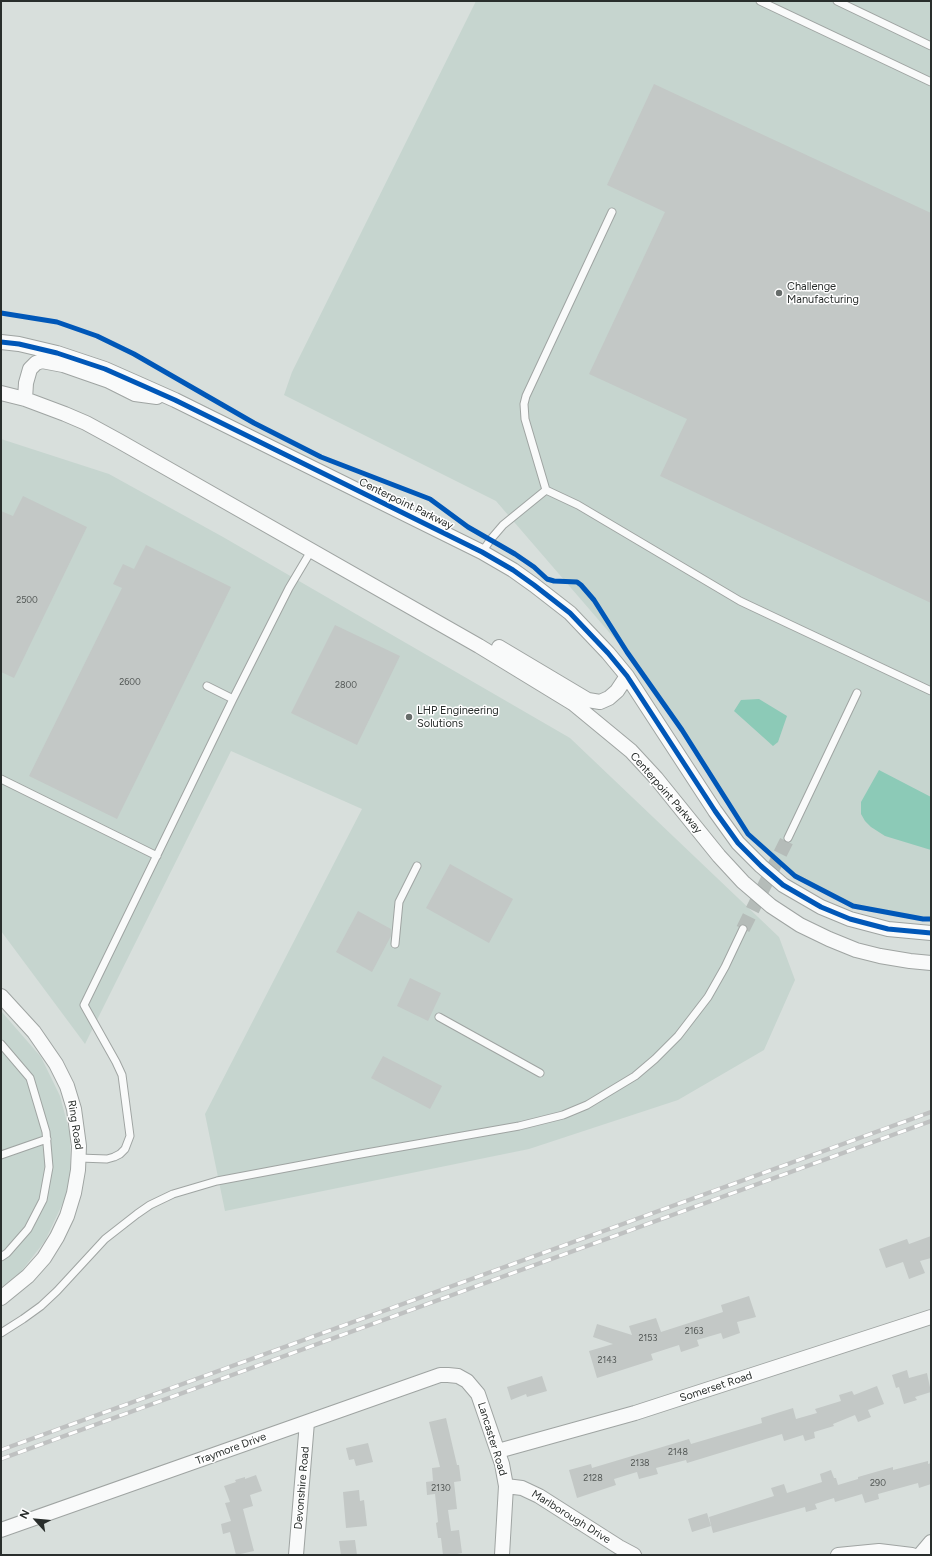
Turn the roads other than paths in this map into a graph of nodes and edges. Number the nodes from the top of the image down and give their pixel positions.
1 (760, 1) edge
2 (837, 1) edge
3 (931, 46) edge
4 (931, 82) edge
5 (612, 212) dead end
6 (1, 342) edge
7 (1, 393) edge
8 (25, 399) junction
9 (175, 400) junction
10 (546, 490) junction
11 (310, 551) junction
12 (482, 552) junction
13 (422, 614) junction
14 (627, 676) junction
15 (207, 686) dead end
16 (931, 691) edge
17 (856, 693) dead end
18 (233, 699) junction
19 (1, 779) edge
20 (788, 838) tunnel mouth
21 (157, 856) junction
22 (417, 866) dead end
23 (744, 929) tunnel mouth
24 (931, 934) edge
25 (395, 944) dead end
26 (931, 963) edge
27 (1, 996) edge
28 (439, 1017) dead end
29 (1, 1044) edge
30 (540, 1073) dead end
31 (47, 1139) junction
32 (1, 1155) edge
33 (79, 1158) junction
34 (1, 1257) edge
35 (1, 1298) edge
36 (931, 1317) edge
37 (1, 1333) edge
38 (462, 1378) joint
39 (308, 1422) junction
40 (498, 1451) junction
41 (506, 1486) junction
42 (1, 1530) edge
43 (931, 1542) edge
44 (296, 1555) edge
45 (502, 1555) edge
46 (634, 1555) edge
47 (838, 1555) edge
48 (912, 1555) edge
49 (920, 1555) edge

1 - 4 lane
2 - 3 lane
5 - 10 lane
6 - 9 street, Centerpoint Parkway
7 - 8 street, Centerpoint Parkway
8 - 9 street
8 - 11 street, Centerpoint Parkway
9 - 12 street, Centerpoint Parkway
10 - 12 lane
10 - 16 lane
11 - 13 street, Centerpoint Parkway
11 - 18 lane
12 - 14 street, Centerpoint Parkway
13 - 14 street
13 - 26 street, Centerpoint Parkway
14 - 24 street, Centerpoint Parkway
15 - 18 lane
17 - 20 lane
18 - 21 lane
19 - 21 lane
21 - 33 lane
22 - 25 lane
23 - 37 lane
27 - 33 street, Ring Road
28 - 30 lane
29 - 31 lane
31 - 32 lane
31 - 34 lane
33 - 35 street, Ring Road
36 - 40 street, Somerset Road
38 - 39 street, Traymore Drive
38 - 40 street, Lancaster Road
39 - 42 street, Traymore Drive
39 - 44 street, Devonshire Road
40 - 41 street, Lancaster Road
41 - 45 street, Lancaster Road
41 - 46 street, Marlborough Drive
43 - 49 street
47 - 48 street

